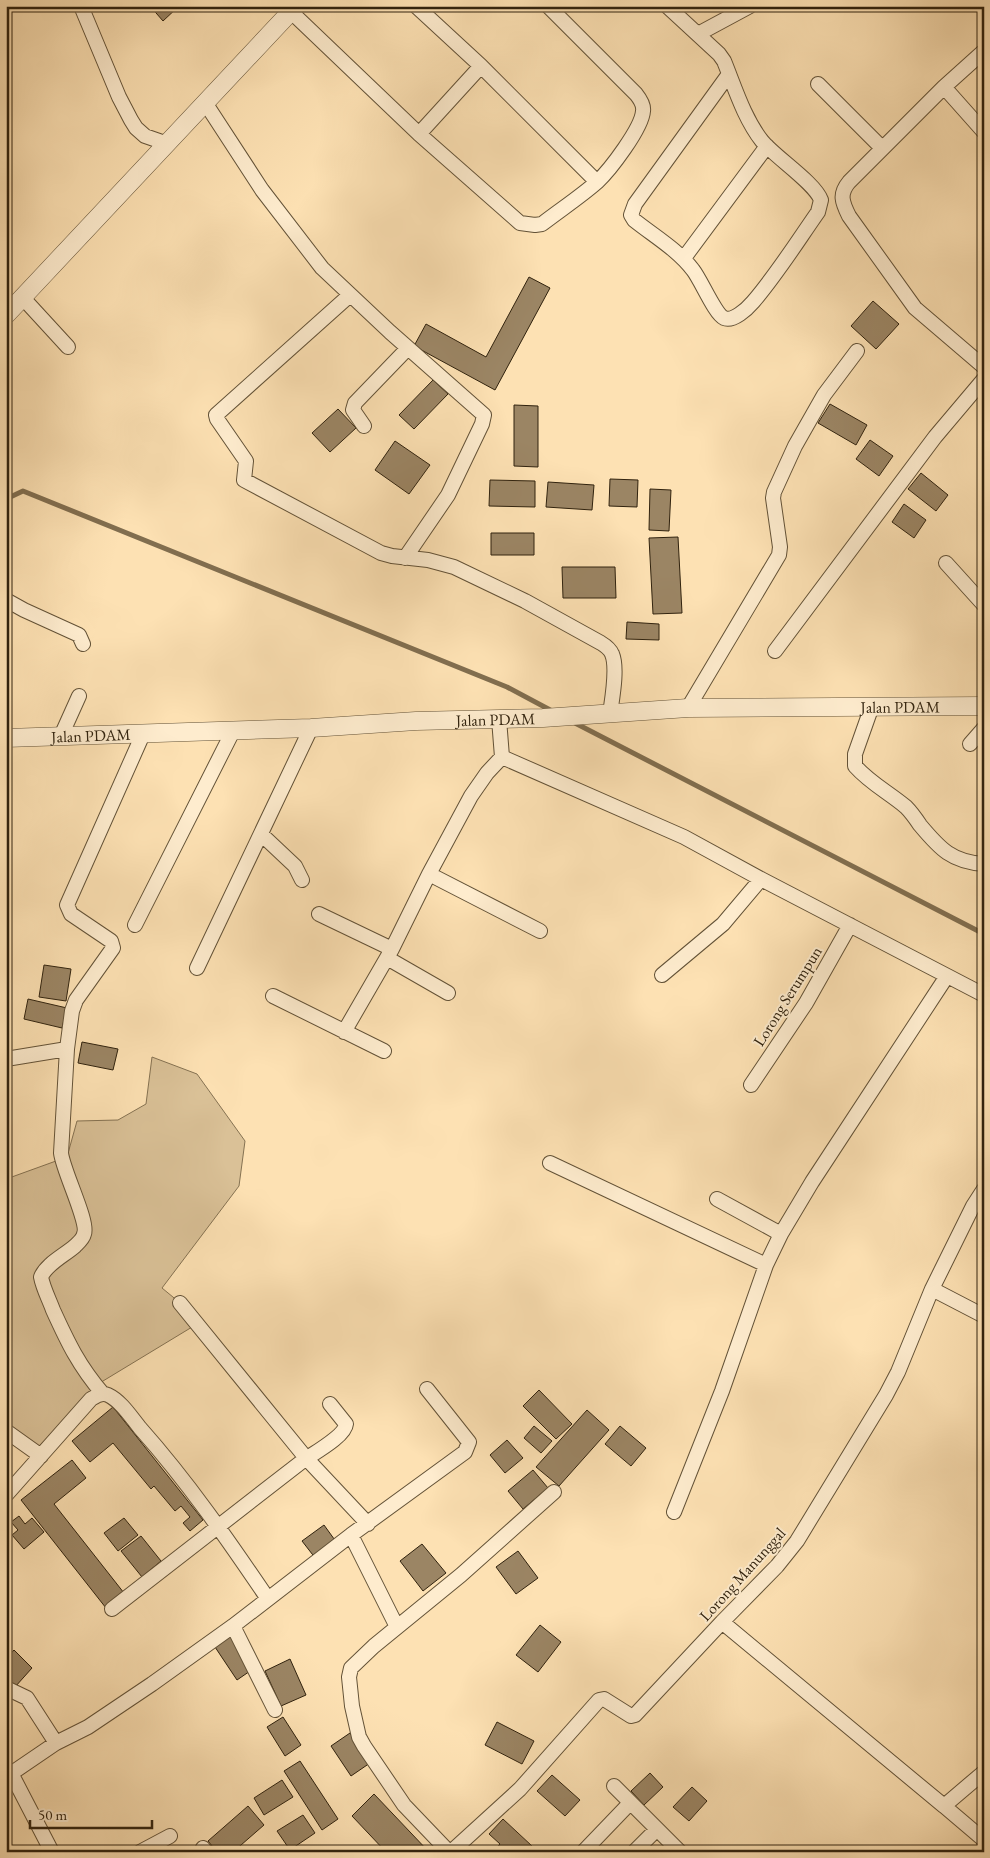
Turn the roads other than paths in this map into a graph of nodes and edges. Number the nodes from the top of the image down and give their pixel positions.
1 (81, 6) edge
2 (416, 6) edge
3 (548, 6) edge
4 (668, 6) edge
5 (750, 6) edge
6 (290, 8) edge
7 (698, 34) junction
8 (984, 50) edge
9 (481, 66) junction
10 (729, 74) junction
11 (818, 84) dead end
12 (944, 87) junction
13 (206, 104) junction
14 (984, 132) edge
15 (419, 134) junction
16 (168, 144) junction
17 (767, 146) junction
18 (882, 148) junction
19 (597, 182) junction
20 (684, 258) junction
21 (350, 295) junction
22 (23, 298) junction
23 (6, 315) edge
24 (68, 347) dead end
25 (408, 348) junction
26 (857, 351) dead end
27 (984, 366) edge
28 (984, 379) edge
29 (364, 426) dead end
30 (405, 558) junction
31 (946, 563) dead end
32 (6, 600) edge
33 (984, 604) edge
34 (83, 644) dead end
35 (775, 651) dead end
36 (78, 696) dead end
37 (872, 706) junction
38 (984, 706) edge
39 (688, 708) junction
40 (610, 714) junction
41 (500, 719) junction
42 (311, 728) junction
43 (984, 728) edge
44 (233, 731) junction
45 (143, 734) junction
46 (61, 736) junction
47 (6, 738) edge
48 (970, 744) dead end
49 (502, 757) junction
50 (261, 834) junction
51 (984, 864) edge
52 (429, 874) junction
53 (760, 879) junction
54 (302, 880) dead end
55 (319, 914) dead end
56 (135, 925) dead end
57 (850, 925) junction
58 (540, 931) dead end
59 (389, 954) junction
60 (197, 968) dead end
61 (662, 975) dead end
62 (947, 976) junction
63 (448, 993) dead end
64 (984, 994) edge
65 (273, 996) dead end
66 (344, 1032) junction
67 (67, 1049) junction
68 (384, 1052) dead end
69 (6, 1059) edge
70 (751, 1085) dead end
71 (550, 1163) dead end
72 (984, 1189) edge
73 (717, 1198) dead end
74 (781, 1234) junction
75 (766, 1265) junction
76 (932, 1289) junction
77 (180, 1303) dead end
78 (984, 1316) edge
79 (427, 1389) dead end
80 (103, 1394) junction
81 (330, 1404) dead end
82 (6, 1431) edge
83 (40, 1456) junction
84 (306, 1458) junction
85 (554, 1492) dead end
86 (6, 1495) edge
87 (674, 1512) dead end
88 (368, 1524) junction
89 (219, 1526) junction
90 (351, 1535) junction
91 (268, 1599) junction
92 (112, 1609) dead end
93 (722, 1622) junction
94 (233, 1626) junction
95 (397, 1627) junction
96 (6, 1688) edge
97 (275, 1710) dead end
98 (56, 1743) junction
99 (984, 1772) edge
100 (9, 1775) edge
101 (614, 1786) dead end
102 (630, 1803) junction
103 (944, 1806) junction
104 (656, 1829) junction
105 (170, 1836) dead end
106 (984, 1840) edge
107 (52, 1852) edge
108 (140, 1852) edge
109 (450, 1852) edge
110 (583, 1852) edge
111 (634, 1852) edge
112 (680, 1852) edge

1 - 16 street
2 - 9 street
3 - 19 street
4 - 7 street
5 - 7 street
6 - 13 street
6 - 15 street
7 - 10 street
8 - 12 street
9 - 15 street
9 - 19 street
10 - 17 street
10 - 20 street
11 - 18 street
12 - 14 street
12 - 18 street
13 - 16 street
13 - 21 street
15 - 19 street
16 - 22 street
17 - 20 street
17 - 20 street
18 - 27 street
21 - 25 street
21 - 30 street
22 - 23 street
22 - 24 street
25 - 29 street
25 - 30 street
26 - 39 street
28 - 35 street
30 - 40 street
31 - 33 street
32 - 34 street
36 - 46 street
37 - 38 street, Jalan PDAM
37 - 39 street, Jalan PDAM
37 - 51 street
39 - 40 street, Jalan PDAM
40 - 41 street, Jalan PDAM
41 - 42 street, Jalan PDAM
41 - 49 street
42 - 44 street, Jalan PDAM
42 - 50 street
43 - 48 street
44 - 45 street, Jalan PDAM
44 - 56 street
45 - 46 street, Jalan PDAM
45 - 67 street
46 - 47 street, Jalan PDAM
49 - 52 street
49 - 53 street
50 - 54 street
50 - 60 street
52 - 58 street
52 - 59 street
53 - 57 street
53 - 61 street
55 - 59 street
57 - 62 street
57 - 70 street, Lorong Serumpun
59 - 63 street
59 - 66 street
62 - 64 street
62 - 74 street
65 - 66 street
66 - 68 street
67 - 69 street
67 - 80 street
71 - 75 street
72 - 76 street, Lorong Manunggal
73 - 74 street
74 - 75 street
75 - 87 street
76 - 78 street
76 - 93 street, Lorong Manunggal
77 - 84 street
79 - 88 street
80 - 83 street
80 - 89 street
81 - 84 street
82 - 83 street
83 - 86 street
84 - 88 street
84 - 89 street
85 - 95 street
88 - 90 street
89 - 91 street
89 - 92 street
90 - 91 street
90 - 95 street
91 - 94 street
93 - 103 street
93 - 109 street, Lorong Manunggal
94 - 97 street
94 - 98 street
95 - 109 street
96 - 98 street
98 - 100 street
99 - 103 street
100 - 107 street
101 - 102 street
102 - 104 street
102 - 110 street
103 - 106 street
104 - 111 street
104 - 112 street
105 - 108 street

